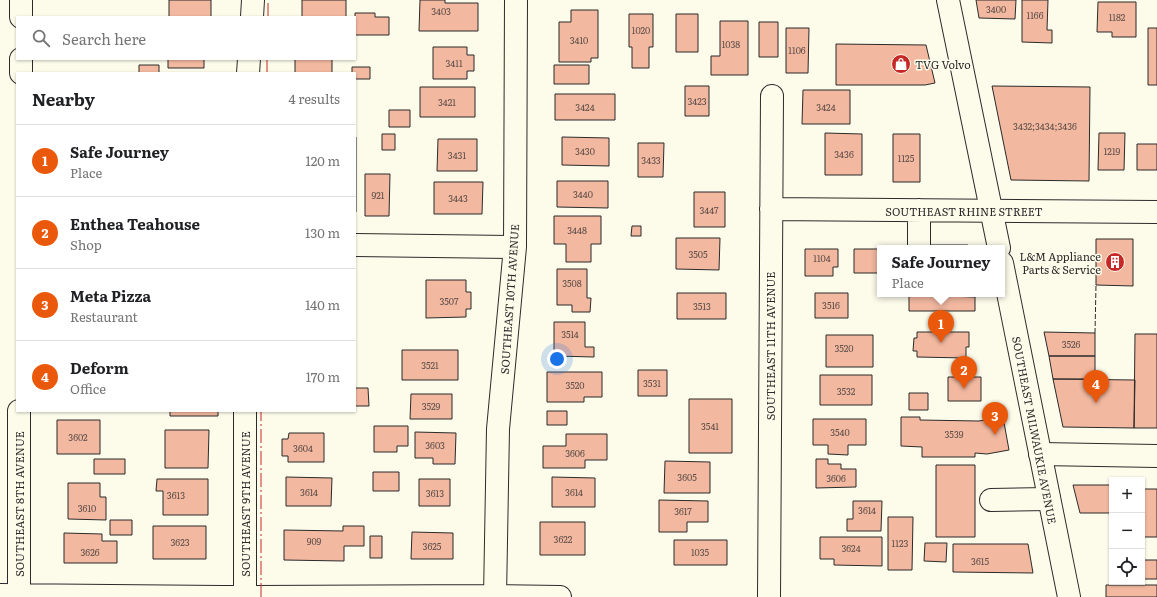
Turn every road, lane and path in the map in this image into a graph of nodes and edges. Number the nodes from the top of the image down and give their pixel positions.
1 (21, 0) edge
2 (253, 0) edge
3 (516, 0) edge
4 (948, 0) edge
5 (21, 16) edge
6 (252, 16) edge
7 (21, 60) edge
8 (249, 60) edge
9 (21, 72) edge
10 (248, 72) edge
11 (772, 96) dead end
12 (771, 209) junction
13 (918, 210) junction
14 (992, 211) junction
15 (1157, 212) edge
16 (356, 245) edge
17 (918, 245) edge
18 (998, 245) edge
19 (515, 248) junction
20 (1005, 278) edge
21 (19, 412) edge
22 (245, 412) edge
23 (1040, 454) junction
24 (1157, 456) edge
25 (991, 500) dead end
26 (1049, 500) junction
27 (12, 596) edge
28 (495, 596) edge
29 (245, 597) edge
30 (560, 597) edge
31 (769, 597) edge
32 (1069, 597) edge

1 - 5 street
2 - 6 street
3 - 19 street, SOUTHEAST 10TH AVENUE
4 - 14 street
7 - 9 street
8 - 10 street
11 - 12 street, SOUTHEAST 11TH AVENUE
12 - 13 street, SOUTHEAST RHINE STREET
12 - 31 street, SOUTHEAST 11TH AVENUE
13 - 14 street, SOUTHEAST RHINE STREET
13 - 17 street
14 - 15 street, SOUTHEAST RHINE STREET
14 - 18 street
16 - 19 street
19 - 28 street, SOUTHEAST 10TH AVENUE
20 - 23 street, SOUTHEAST MILWAUKIE AVENUE
21 - 27 street, SOUTHEAST 8TH AVENUE
22 - 29 street, SOUTHEAST 9TH AVENUE
23 - 24 street
23 - 26 street, SOUTHEAST MILWAUKIE AVENUE
25 - 26 street
26 - 32 street, SOUTHEAST MILWAUKIE AVENUE
27 - 29 street
28 - 29 street
28 - 30 street

